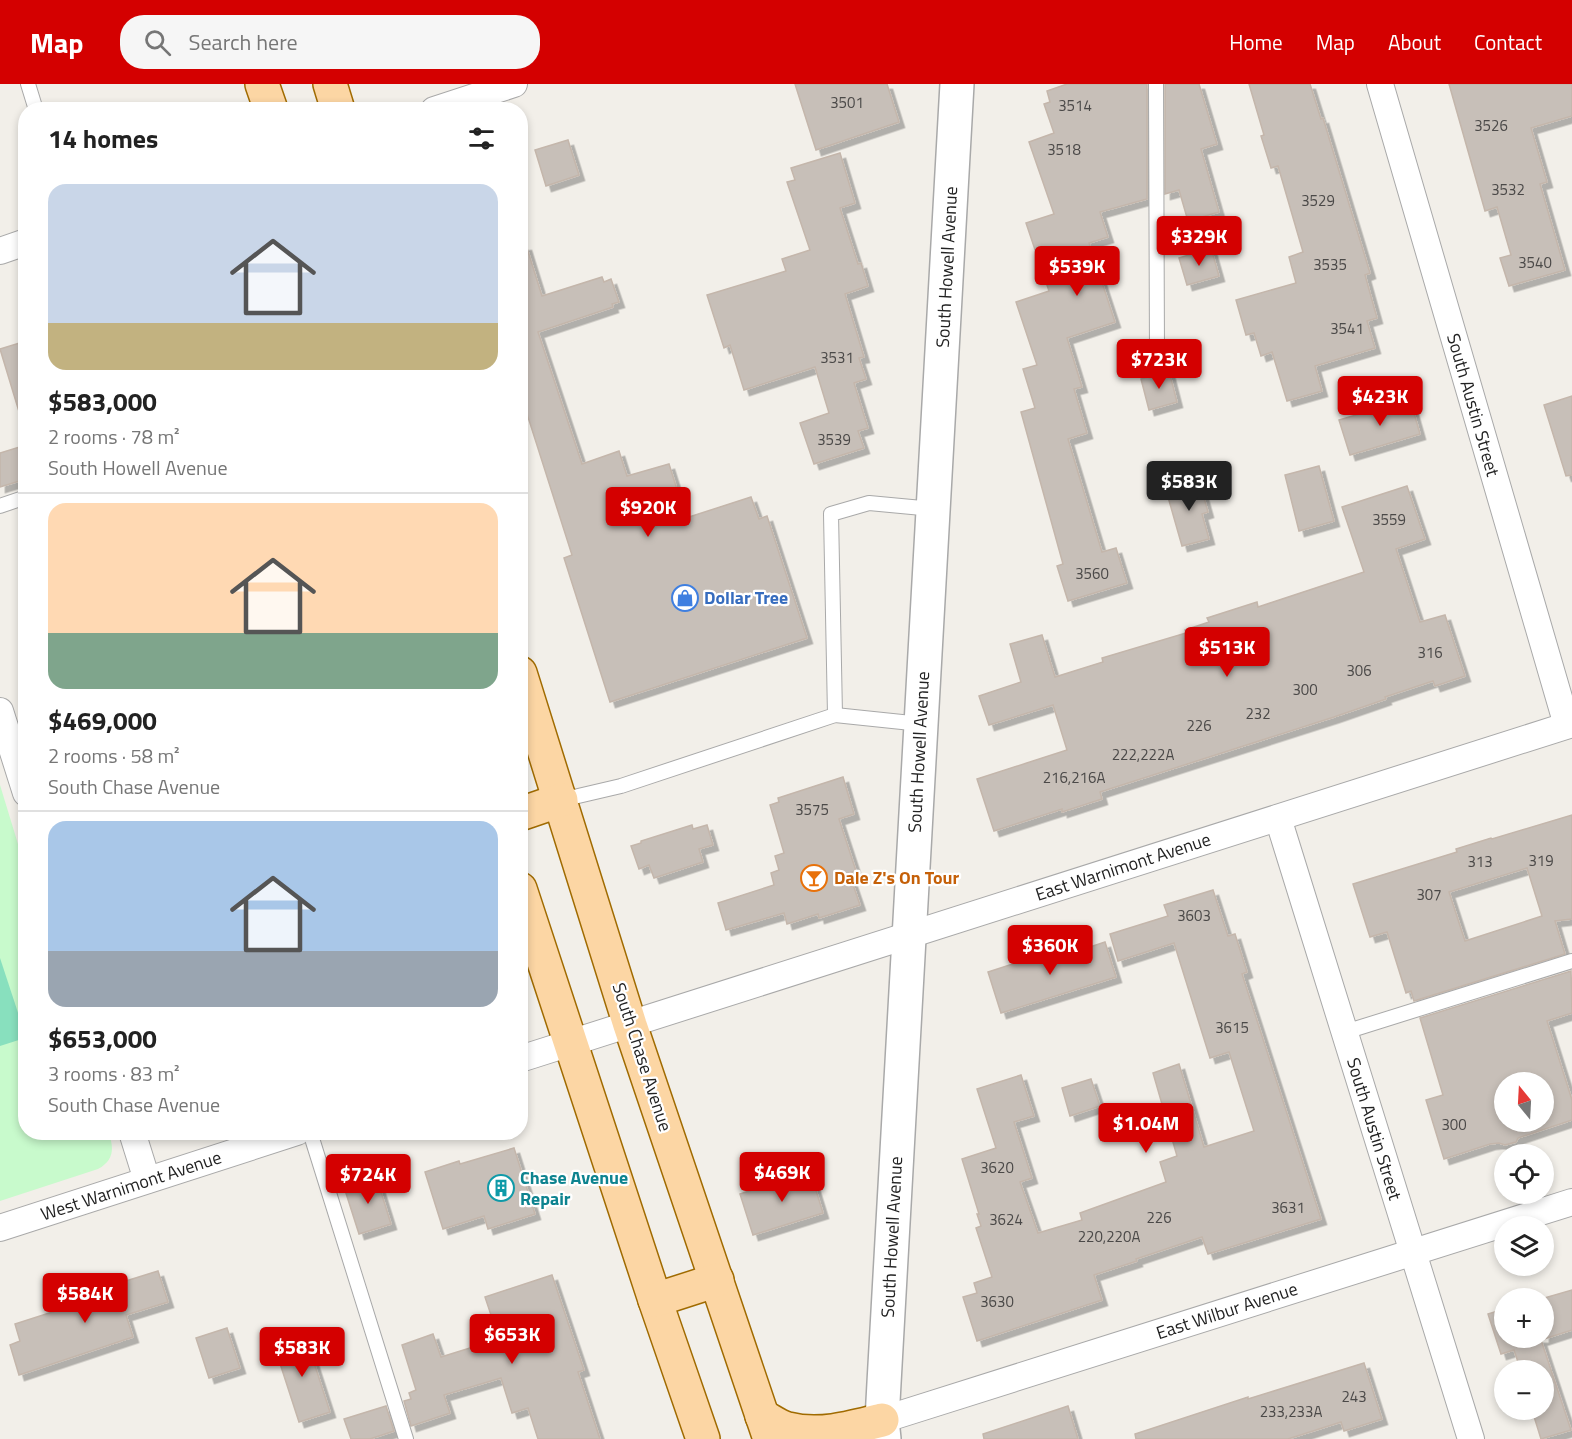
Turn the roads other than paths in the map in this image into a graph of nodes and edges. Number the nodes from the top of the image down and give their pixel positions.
1 (28, 84) edge
2 (262, 84) edge
3 (330, 84) edge
4 (514, 84) edge
5 (957, 84) edge
6 (1156, 84) edge
7 (1380, 84) edge
8 (34, 102) edge
9 (268, 102) edge
10 (336, 102) edge
11 (459, 102) edge
12 (18, 245) edge
13 (0, 251) edge
14 (1157, 356) dead end
15 (18, 500) edge
16 (0, 506) edge
17 (933, 509) junction
18 (528, 699) edge
19 (0, 711) edge
20 (834, 715) junction
21 (921, 724) junction
22 (1569, 725) edge
23 (18, 768) edge
24 (561, 800) junction
25 (528, 811) edge
26 (1278, 818) junction
27 (528, 913) edge
28 (909, 935) junction
29 (1572, 961) edge
30 (630, 1025) junction
31 (1345, 1032) junction
32 (572, 1044) junction
33 (528, 1057) edge
34 (134, 1140) edge
35 (272, 1140) edge
36 (313, 1140) edge
37 (147, 1180) junction
38 (1572, 1202) edge
39 (0, 1228) edge
40 (1411, 1253) junction
41 (717, 1280) junction
42 (655, 1300) junction
43 (766, 1427) edge
44 (880, 1433) edge
45 (406, 1439) edge
46 (703, 1439) edge
47 (1471, 1439) edge

1 - 8 lane
2 - 9 main road
3 - 10 main road
4 - 11 street
5 - 17 street, South Howell Avenue
6 - 14 lane
7 - 22 street, South Austin Street
12 - 13 street
15 - 16 lane
17 - 20 lane
17 - 21 street, South Howell Avenue
18 - 24 main road, South Chase Avenue
19 - 23 street
20 - 21 lane
20 - 24 lane
21 - 28 street, South Howell Avenue
22 - 26 street, East Warnimont Avenue
24 - 25 main road
24 - 30 main road, South Chase Avenue
26 - 28 street, East Warnimont Avenue
26 - 31 street, South Austin Street
27 - 32 main road
28 - 30 street, East Warnimont Avenue
28 - 44 street, South Howell Avenue
29 - 31 lane
30 - 32 street, East Warnimont Avenue
30 - 41 main road, South Chase Avenue
31 - 40 street, South Austin Street
32 - 33 street
32 - 42 main road
34 - 37 street
35 - 37 street, West Warnimont Avenue
36 - 45 lane
37 - 39 street, West Warnimont Avenue
38 - 40 street, East Wilbur Avenue
40 - 44 street, East Wilbur Avenue
40 - 47 street, South Austin Street
41 - 42 main road
41 - 43 main road, South Chase Avenue
42 - 46 main road
43 - 44 main road

